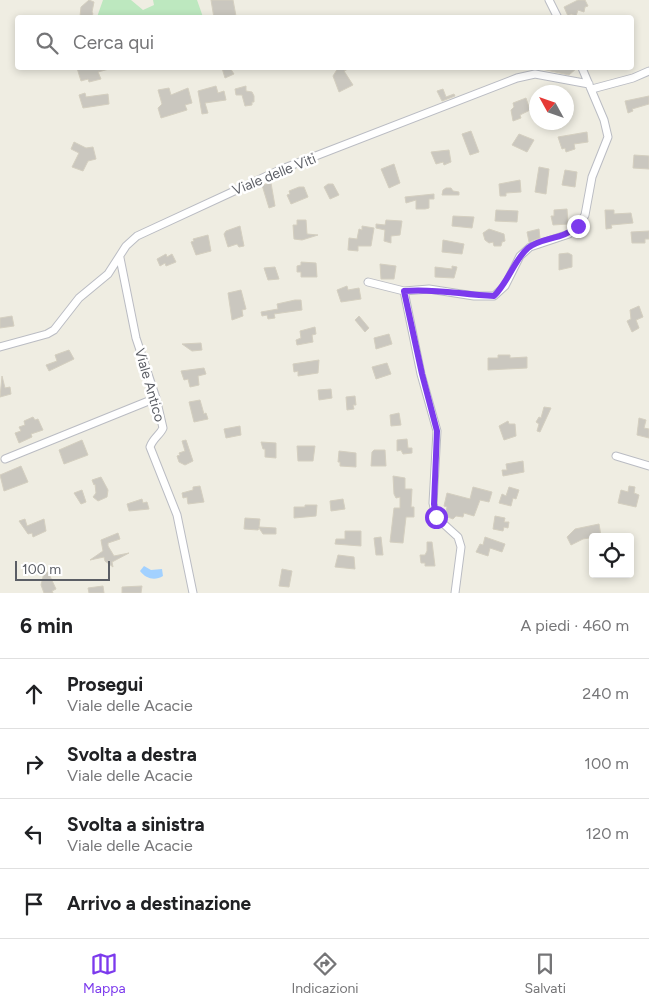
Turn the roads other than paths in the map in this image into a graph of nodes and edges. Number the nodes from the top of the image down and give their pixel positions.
1 (548, 0) edge
2 (556, 15) edge
3 (583, 70) edge
4 (649, 72) edge
5 (590, 87) junction
6 (120, 258) junction
7 (368, 282) dead end
8 (404, 291) junction
9 (0, 347) edge
10 (156, 398) junction
11 (616, 456) dead end
12 (5, 459) dead end
13 (649, 466) edge
14 (193, 593) edge
15 (455, 593) edge

1 - 2 street
3 - 5 street
4 - 5 street
5 - 6 street, Viale delle Viti
5 - 8 street
6 - 9 street, Viale delle Viti
6 - 10 street, Viale Antico
7 - 8 street
8 - 15 street
10 - 12 street
10 - 14 street, Viale Antico
11 - 13 street

